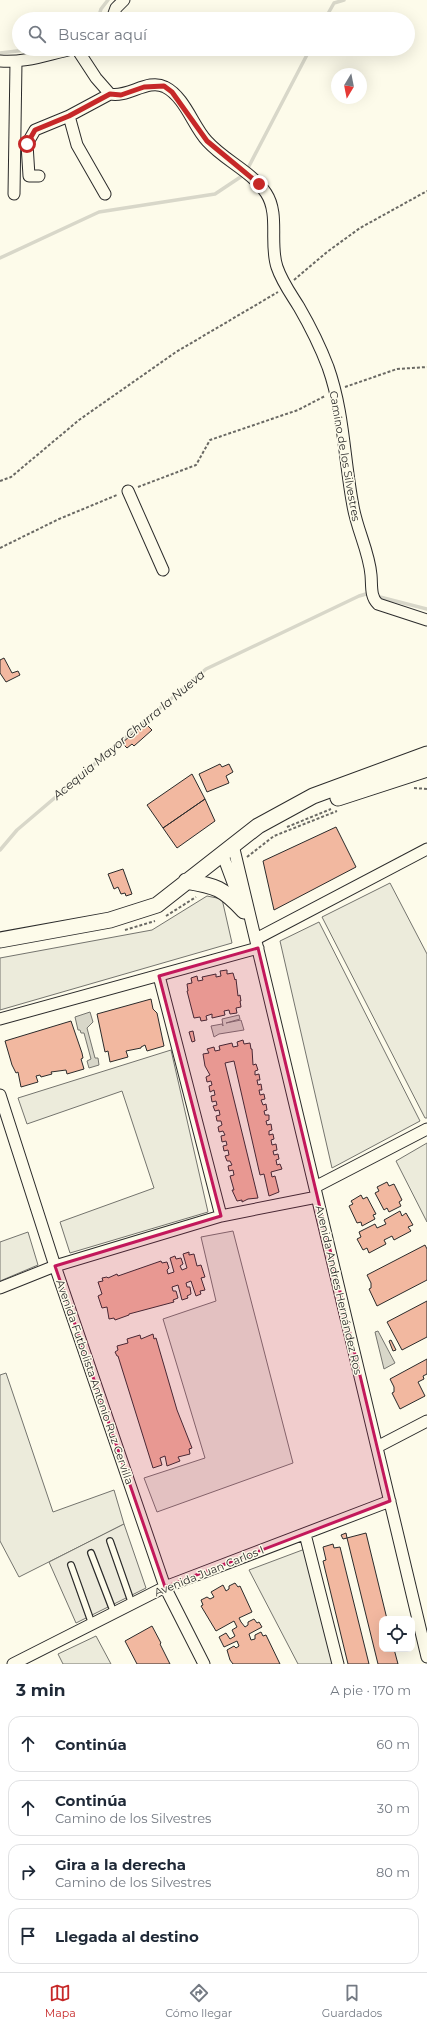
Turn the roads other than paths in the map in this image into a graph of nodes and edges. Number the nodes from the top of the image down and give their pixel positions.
1 (124, 0) edge
2 (115, 12) edge
3 (42, 56) edge
4 (82, 56) edge
5 (0, 61) edge
6 (16, 62) junction
7 (110, 94) junction
8 (69, 116) junction
9 (40, 176) dead end
10 (14, 194) dead end
11 (105, 194) dead end
12 (128, 491) road end
13 (163, 570) dead end
14 (427, 620) edge
15 (427, 754) edge
16 (427, 769) edge
17 (267, 821) junction
18 (227, 849) junction
19 (427, 849) edge
20 (186, 881) junction
21 (248, 917) junction
22 (0, 940) edge
23 (257, 944) junction
24 (159, 976) junction
25 (0, 1019) edge
26 (0, 1095) edge
27 (427, 1129) edge
28 (316, 1192) junction
29 (221, 1216) junction
30 (55, 1266) junction
31 (0, 1288) edge
32 (427, 1421) edge
33 (377, 1447) junction
34 (390, 1501) junction
35 (304, 1534) junction
36 (110, 1541) dead end
37 (91, 1553) dead end
38 (71, 1565) dead end
39 (165, 1587) junction
40 (132, 1604) junction
41 (114, 1613) junction
42 (92, 1624) junction
43 (427, 1657) edge
44 (13, 1664) edge
45 (204, 1664) edge
46 (338, 1664) edge

1 - 2 street
3 - 6 street
4 - 7 street
5 - 6 street
6 - 10 street
7 - 8 street
7 - 14 street, Camino de los Silvestres
8 - 9 street
8 - 11 street
12 - 13 street
15 - 17 main road
16 - 17 main road
17 - 18 main road
18 - 20 main road
18 - 21 street, Avenida Andres Hernández Ros
19 - 23 street
20 - 21 main road
20 - 22 main road
21 - 23 street, Avenida Andres Hernández Ros
23 - 24 street
23 - 28 street, Avenida Andres Hernández Ros
24 - 25 street
24 - 29 street
26 - 30 street, Avenida Futbolista Antonio Ruz Cervilla
27 - 28 street
28 - 29 street
28 - 33 street, Avenida Andres Hernández Ros
29 - 30 street
30 - 31 street
30 - 39 street, Avenida Futbolista Antonio Ruz Cervilla
32 - 33 street
33 - 34 street, Avenida Andres Hernández Ros
34 - 35 street, Avenida Juan Carlos I
34 - 43 street, Avenida Andres Hernández Ros
35 - 39 street, Avenida Juan Carlos I
35 - 46 street
36 - 40 lane
37 - 41 lane
38 - 42 lane
39 - 40 street, Avenida Juan Carlos I
39 - 45 street, Avenida Futbolista Antonio Ruz Cervilla
40 - 41 street, Avenida Juan Carlos I
41 - 42 street, Avenida Juan Carlos I
42 - 44 street, Avenida Juan Carlos I

